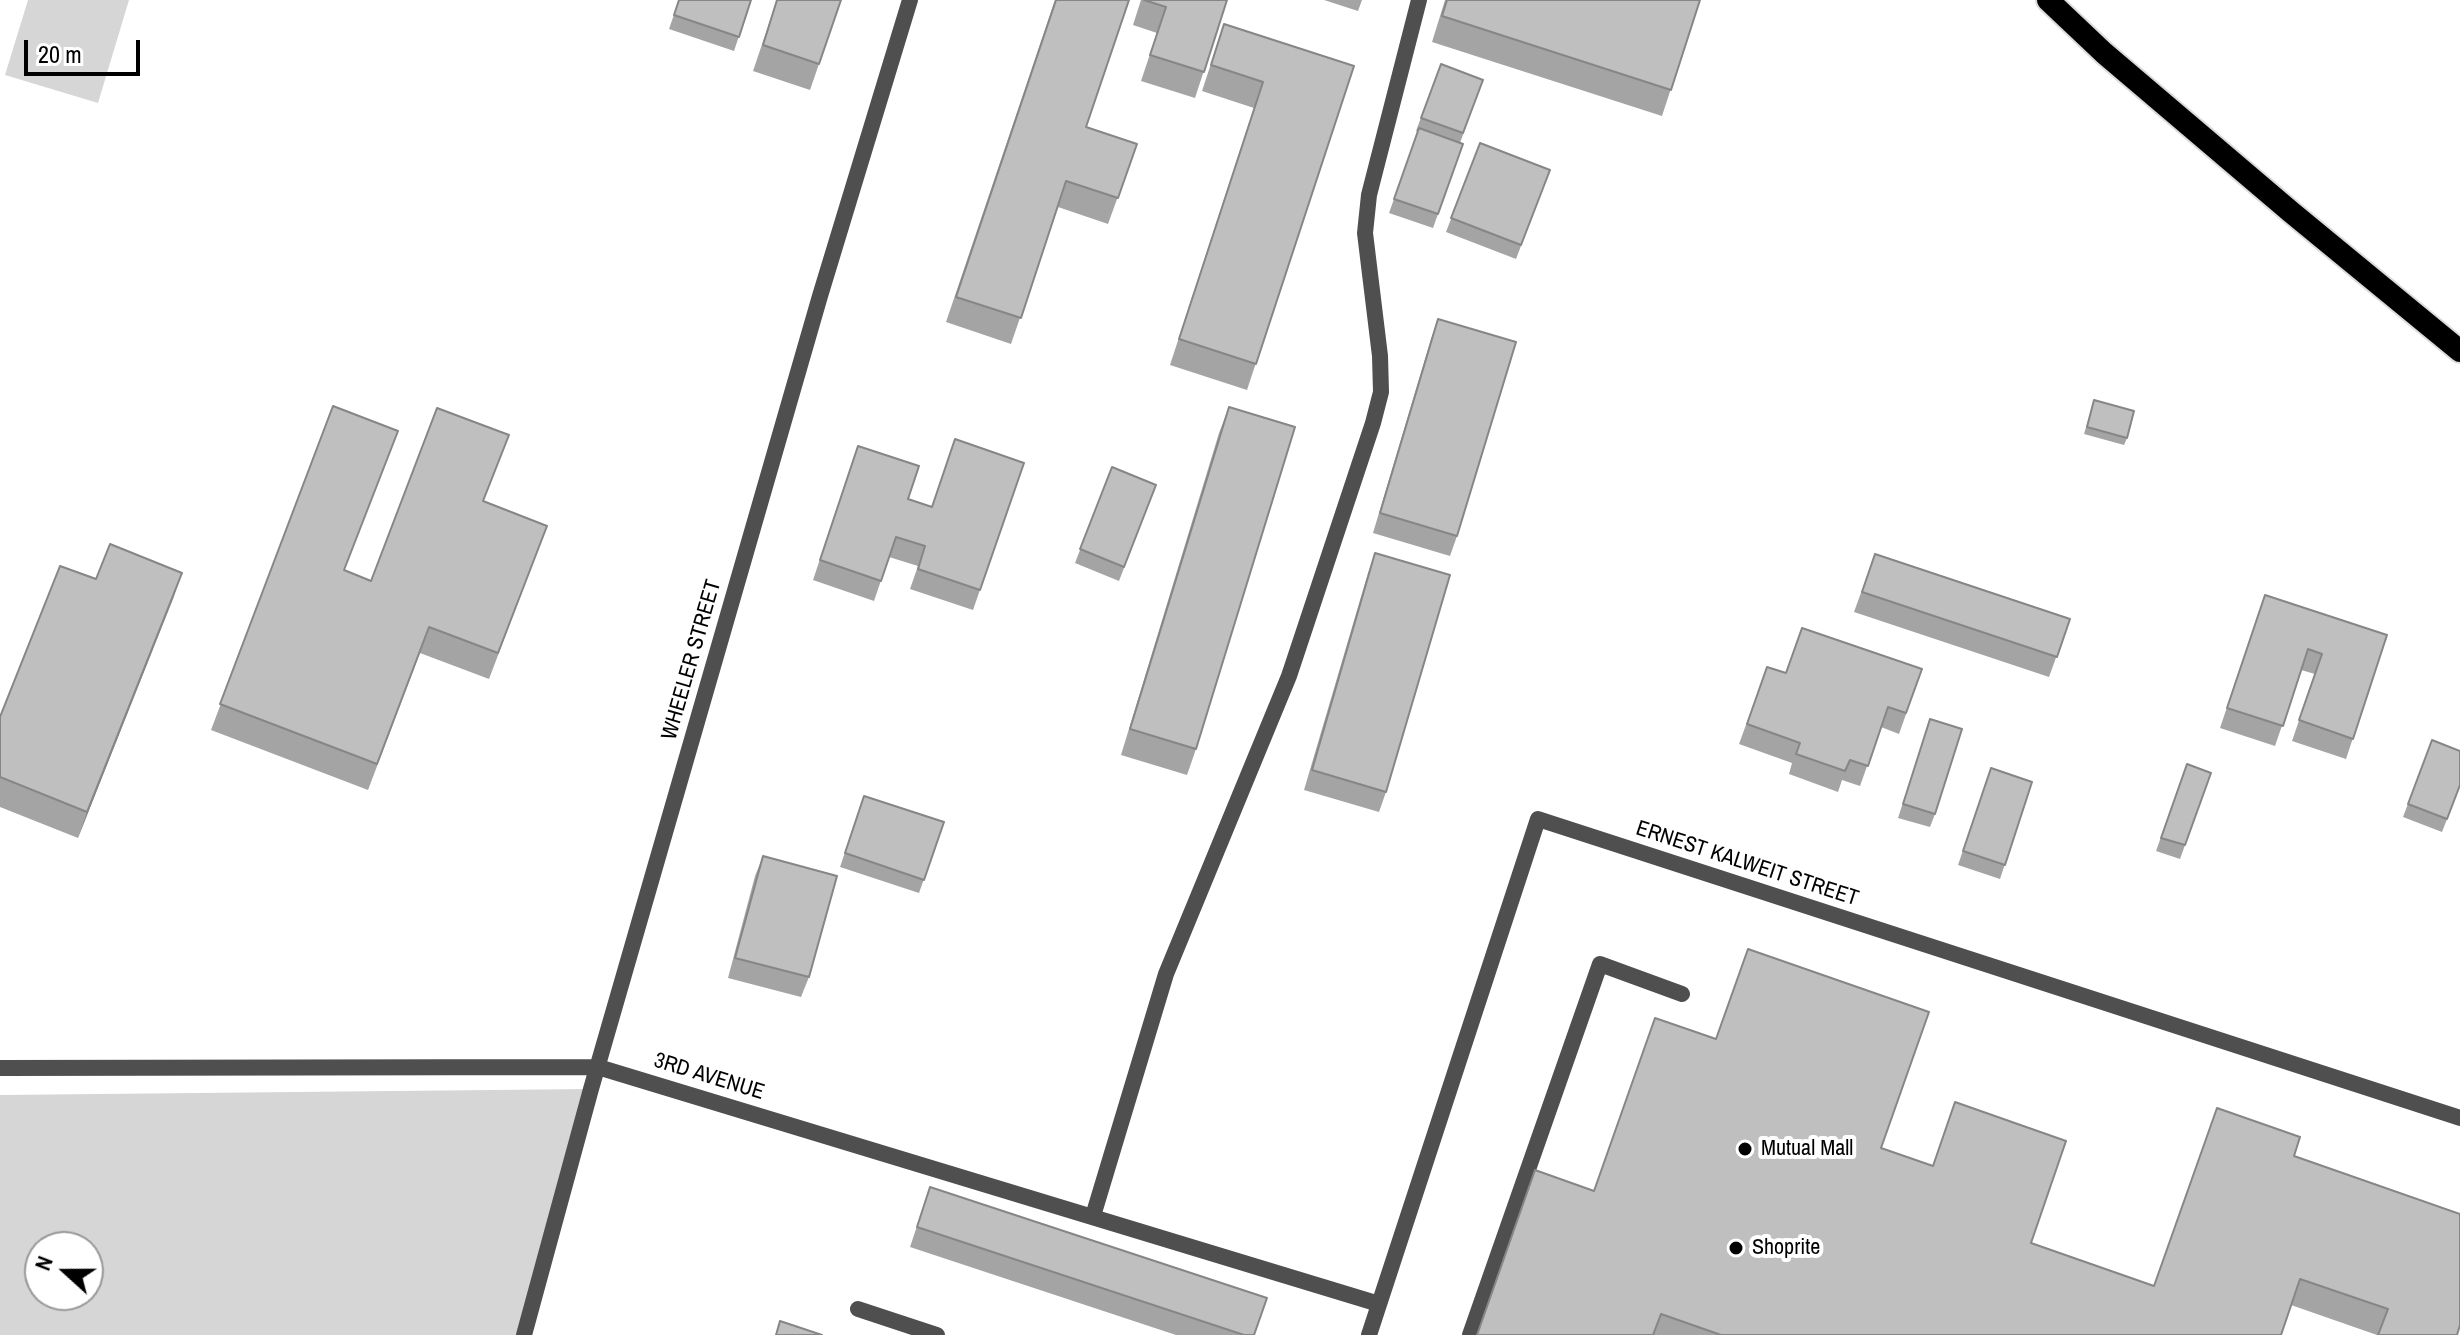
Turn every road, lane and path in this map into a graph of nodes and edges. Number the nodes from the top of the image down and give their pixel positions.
1 (910, 0) edge
2 (1419, 0) edge
3 (2048, 0) edge
4 (2460, 351) edge
5 (1682, 994) dead end
6 (598, 1067) junction
7 (0, 1068) edge
8 (2460, 1118) edge
9 (1093, 1216) junction
10 (1379, 1304) junction
11 (858, 1309) dead end
12 (524, 1335) edge
13 (937, 1335) edge
14 (1369, 1335) edge
15 (1470, 1335) edge

1 - 6 street, WHEELER STREET
2 - 9 street
3 - 4 highway
5 - 15 street
6 - 7 street, 3RD AVENUE
6 - 9 street, 3RD AVENUE
6 - 12 street, WHEELER STREET
8 - 10 street, ERNEST KALWEIT STREET
9 - 10 street, 3RD AVENUE
10 - 14 street, ERNEST KALWEIT STREET
11 - 13 street

